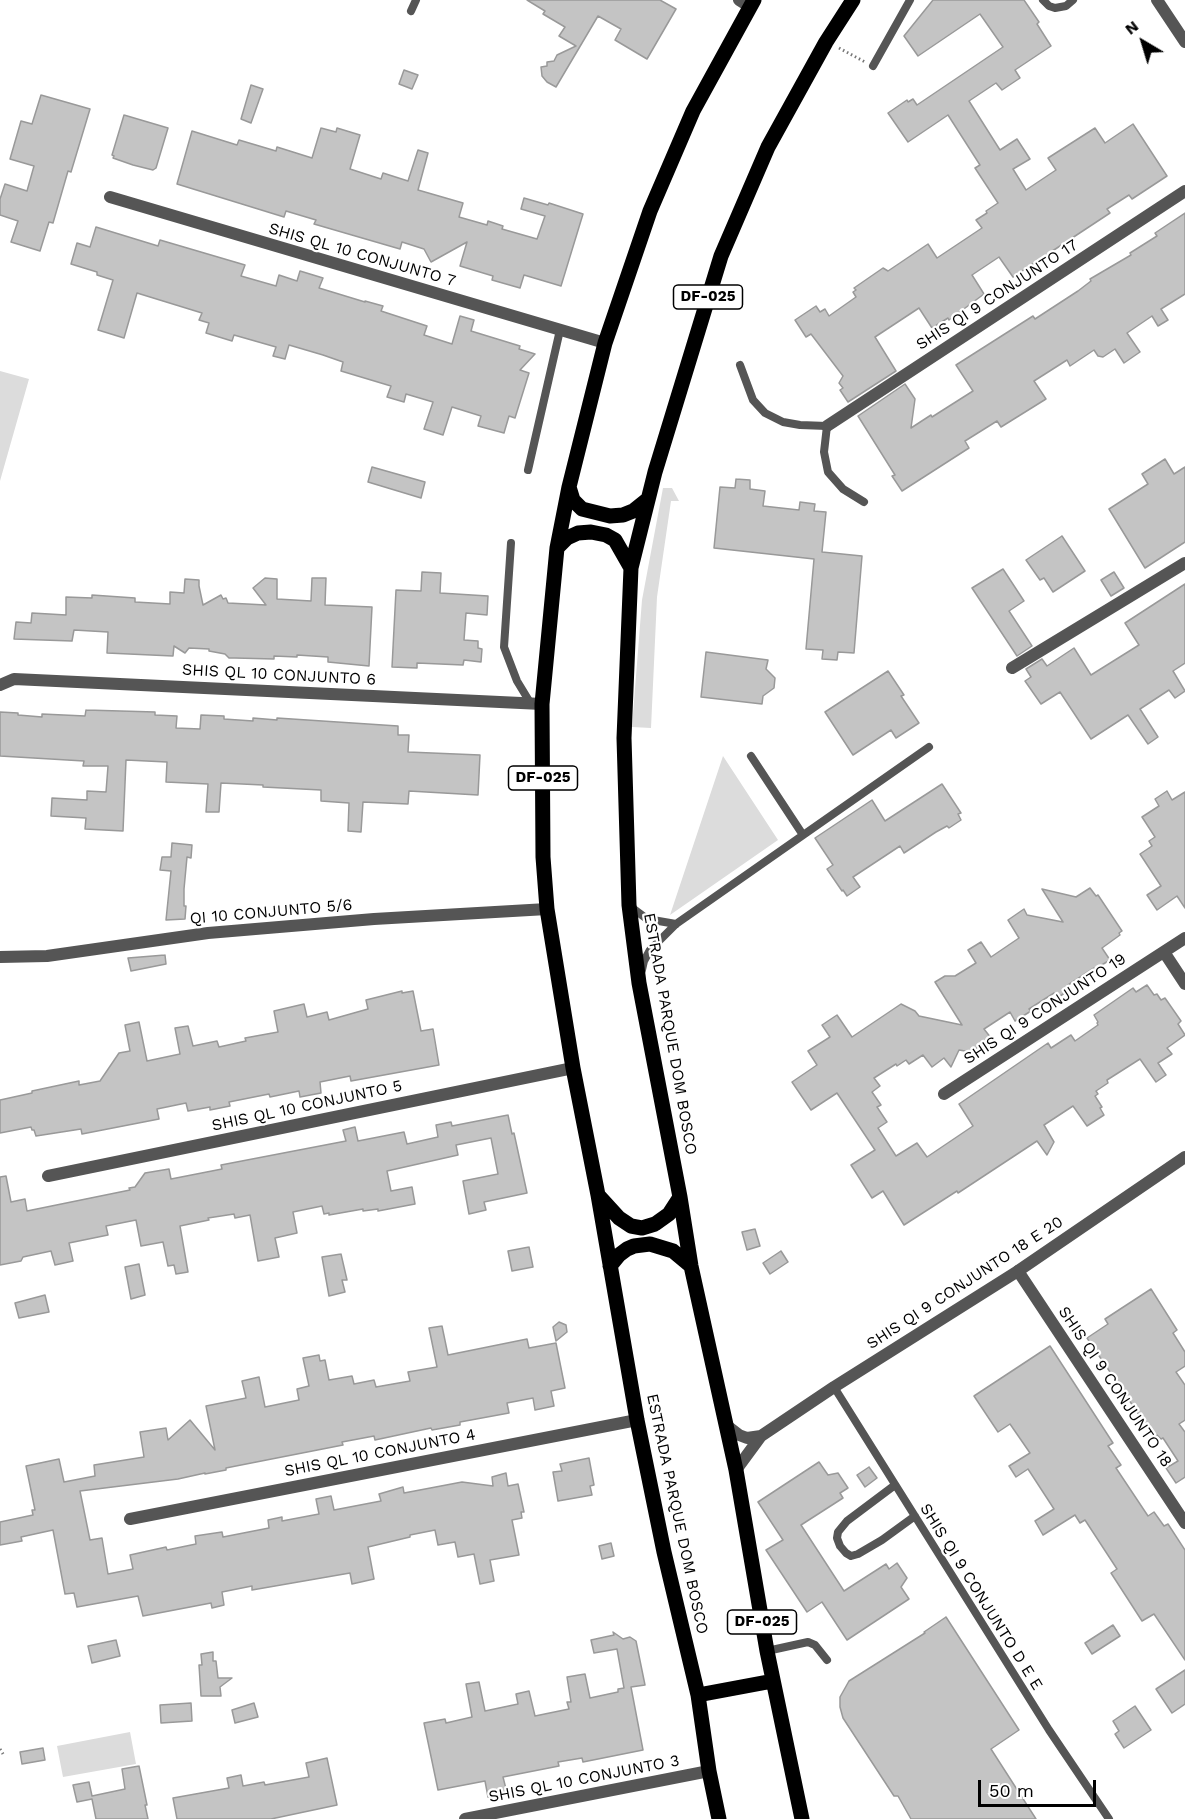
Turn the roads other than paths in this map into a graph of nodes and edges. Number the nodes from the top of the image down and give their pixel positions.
1 (416, 0) edge
2 (853, 0) edge
3 (910, 0) edge
4 (1043, 0) edge
5 (1073, 0) edge
6 (1157, 0) edge
7 (748, 2) edge
8 (411, 11) dead end
9 (1185, 42) edge
10 (873, 66) road end
11 (1185, 191) edge
12 (110, 197) dead end
13 (560, 330) junction
14 (605, 343) junction
15 (740, 365) dead end
16 (827, 426) junction
17 (528, 470) dead end
18 (569, 487) junction
19 (648, 499) junction
20 (864, 502) dead end
21 (511, 543) dead end
22 (557, 548) junction
23 (1185, 564) edge
24 (631, 568) junction
25 (1012, 669) dead end
26 (0, 685) edge
27 (537, 704) junction
28 (929, 747) dead end
29 (751, 756) dead end
30 (803, 835) junction
31 (629, 905) junction
32 (547, 909) junction
33 (676, 924) junction
34 (1185, 938) edge
35 (1164, 952) junction
36 (0, 957) edge
37 (639, 983) junction
38 (1185, 984) edge
39 (573, 1068) junction
40 (944, 1094) dead end
41 (1185, 1157) edge
42 (48, 1176) dead end
43 (598, 1195) junction
44 (680, 1197) junction
45 (610, 1266) junction
46 (691, 1266) junction
47 (1018, 1270) junction
48 (834, 1387) junction
49 (637, 1420) junction
50 (726, 1425) junction
51 (761, 1436) junction
52 (736, 1470) junction
53 (895, 1485) junction
54 (915, 1516) junction
55 (130, 1519) dead end
56 (1185, 1522) edge
57 (767, 1651) junction
58 (827, 1660) dead end
59 (773, 1681) junction
60 (698, 1695) junction
61 (709, 1771) junction
62 (465, 1819) edge
63 (719, 1819) edge
64 (802, 1819) edge
65 (1108, 1819) edge

1 - 8 lane
2 - 19 main road, ESTRADA PARQUE DOM BOSCO / DF-025
3 - 10 lane
4 - 5 lane
6 - 9 street
7 - 14 main road, ESTRADA PARQUE DOM BOSCO / DF-025
11 - 16 street, SHIS QI 9 CONJUNTO 17
12 - 13 street, SHIS QL 10 CONJUNTO 7
13 - 14 street, SHIS QL 10 CONJUNTO 7
13 - 17 lane
14 - 18 main road, ESTRADA PARQUE DOM BOSCO / DF-025
15 - 16 lane
16 - 20 lane
18 - 19 main road
18 - 22 main road, ESTRADA PARQUE DOM BOSCO / DF-025
19 - 24 main road, ESTRADA PARQUE DOM BOSCO / DF-025
21 - 27 lane
22 - 24 main road
22 - 27 main road, ESTRADA PARQUE DOM BOSCO / DF-025
23 - 25 street
24 - 31 main road, ESTRADA PARQUE DOM BOSCO / DF-025
26 - 27 street, SHIS QL 10 CONJUNTO 6
27 - 32 main road, ESTRADA PARQUE DOM BOSCO / DF-025
28 - 30 lane
29 - 30 lane
30 - 33 lane
31 - 33 lane
31 - 37 main road, ESTRADA PARQUE DOM BOSCO / DF-025
32 - 36 street, QI 10 CONJUNTO 5/6
32 - 39 main road, ESTRADA PARQUE DOM BOSCO / DF-025
33 - 37 lane
34 - 35 street, SHIS QI 9 CONJUNTO 19
35 - 38 street
35 - 40 street, SHIS QI 9 CONJUNTO 19
37 - 44 main road, ESTRADA PARQUE DOM BOSCO / DF-025
39 - 42 street, SHIS QL 10 CONJUNTO 5
39 - 43 main road, ESTRADA PARQUE DOM BOSCO / DF-025
41 - 47 street, SHIS QI 9 CONJUNTO 18 E 20
43 - 44 main road
43 - 45 main road, ESTRADA PARQUE DOM BOSCO / DF-025
44 - 46 main road, ESTRADA PARQUE DOM BOSCO / DF-025
45 - 46 main road
45 - 49 main road, ESTRADA PARQUE DOM BOSCO / DF-025
46 - 50 main road, ESTRADA PARQUE DOM BOSCO / DF-025
47 - 48 street, SHIS QI 9 CONJUNTO 18 E 20
47 - 56 street, SHIS QI 9 CONJUNTO 18
48 - 51 street, SHIS QI 9 CONJUNTO 18 E 20
48 - 53 lane, SHIS QI 9 CONJUNTO D E E
49 - 55 street, SHIS QL 10 CONJUNTO 4
49 - 60 main road, ESTRADA PARQUE DOM BOSCO / DF-025
50 - 51 street
50 - 52 main road, ESTRADA PARQUE DOM BOSCO / DF-025
51 - 52 street, SHIS QI 9 CONJUNTO 18 E 20
52 - 57 main road, ESTRADA PARQUE DOM BOSCO / DF-025
53 - 54 lane, SHIS QI 9 CONJUNTO D E E
53 - 54 lane
54 - 65 lane, SHIS QI 9 CONJUNTO D E E
57 - 58 lane
57 - 59 main road, ESTRADA PARQUE DOM BOSCO / DF-025
59 - 60 main road
59 - 64 main road, ESTRADA PARQUE DOM BOSCO / DF-025
60 - 61 main road, ESTRADA PARQUE DOM BOSCO / DF-025
61 - 62 street, SHIS QL 10 CONJUNTO 3
61 - 63 main road, ESTRADA PARQUE DOM BOSCO / DF-025

